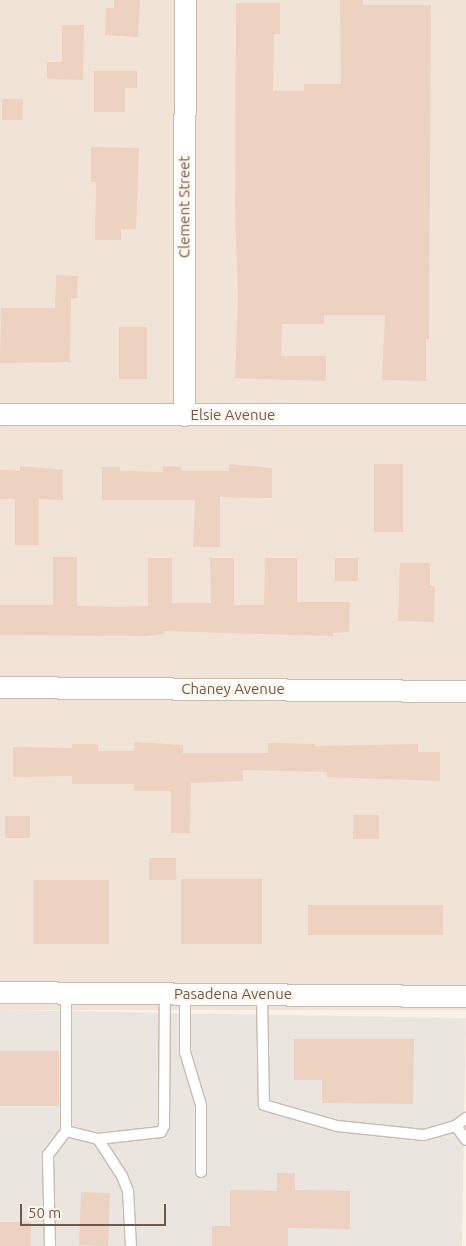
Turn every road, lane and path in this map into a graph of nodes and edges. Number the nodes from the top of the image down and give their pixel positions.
1 (185, 0) edge
2 (0, 414) edge
3 (466, 414) edge
4 (184, 415) junction
5 (0, 687) edge
6 (466, 691) edge
7 (0, 992) edge
8 (66, 993) junction
9 (175, 993) junction
10 (262, 994) junction
11 (466, 996) edge
12 (466, 1118) edge
13 (456, 1126) junction
14 (66, 1131) junction
15 (98, 1139) junction
16 (466, 1140) edge
17 (201, 1172) dead end
18 (50, 1246) edge
19 (132, 1246) edge

1 - 4 street, Clement Street
2 - 4 street, Elsie Avenue
3 - 4 street, Elsie Avenue
5 - 6 street, Chaney Avenue
7 - 8 street, Pasadena Avenue
8 - 9 street, Pasadena Avenue
8 - 14 lane
9 - 10 street, Pasadena Avenue
9 - 15 lane
9 - 17 lane
10 - 11 street, Pasadena Avenue
10 - 13 lane
12 - 13 lane
13 - 16 lane
14 - 15 lane
14 - 18 lane
15 - 19 lane

